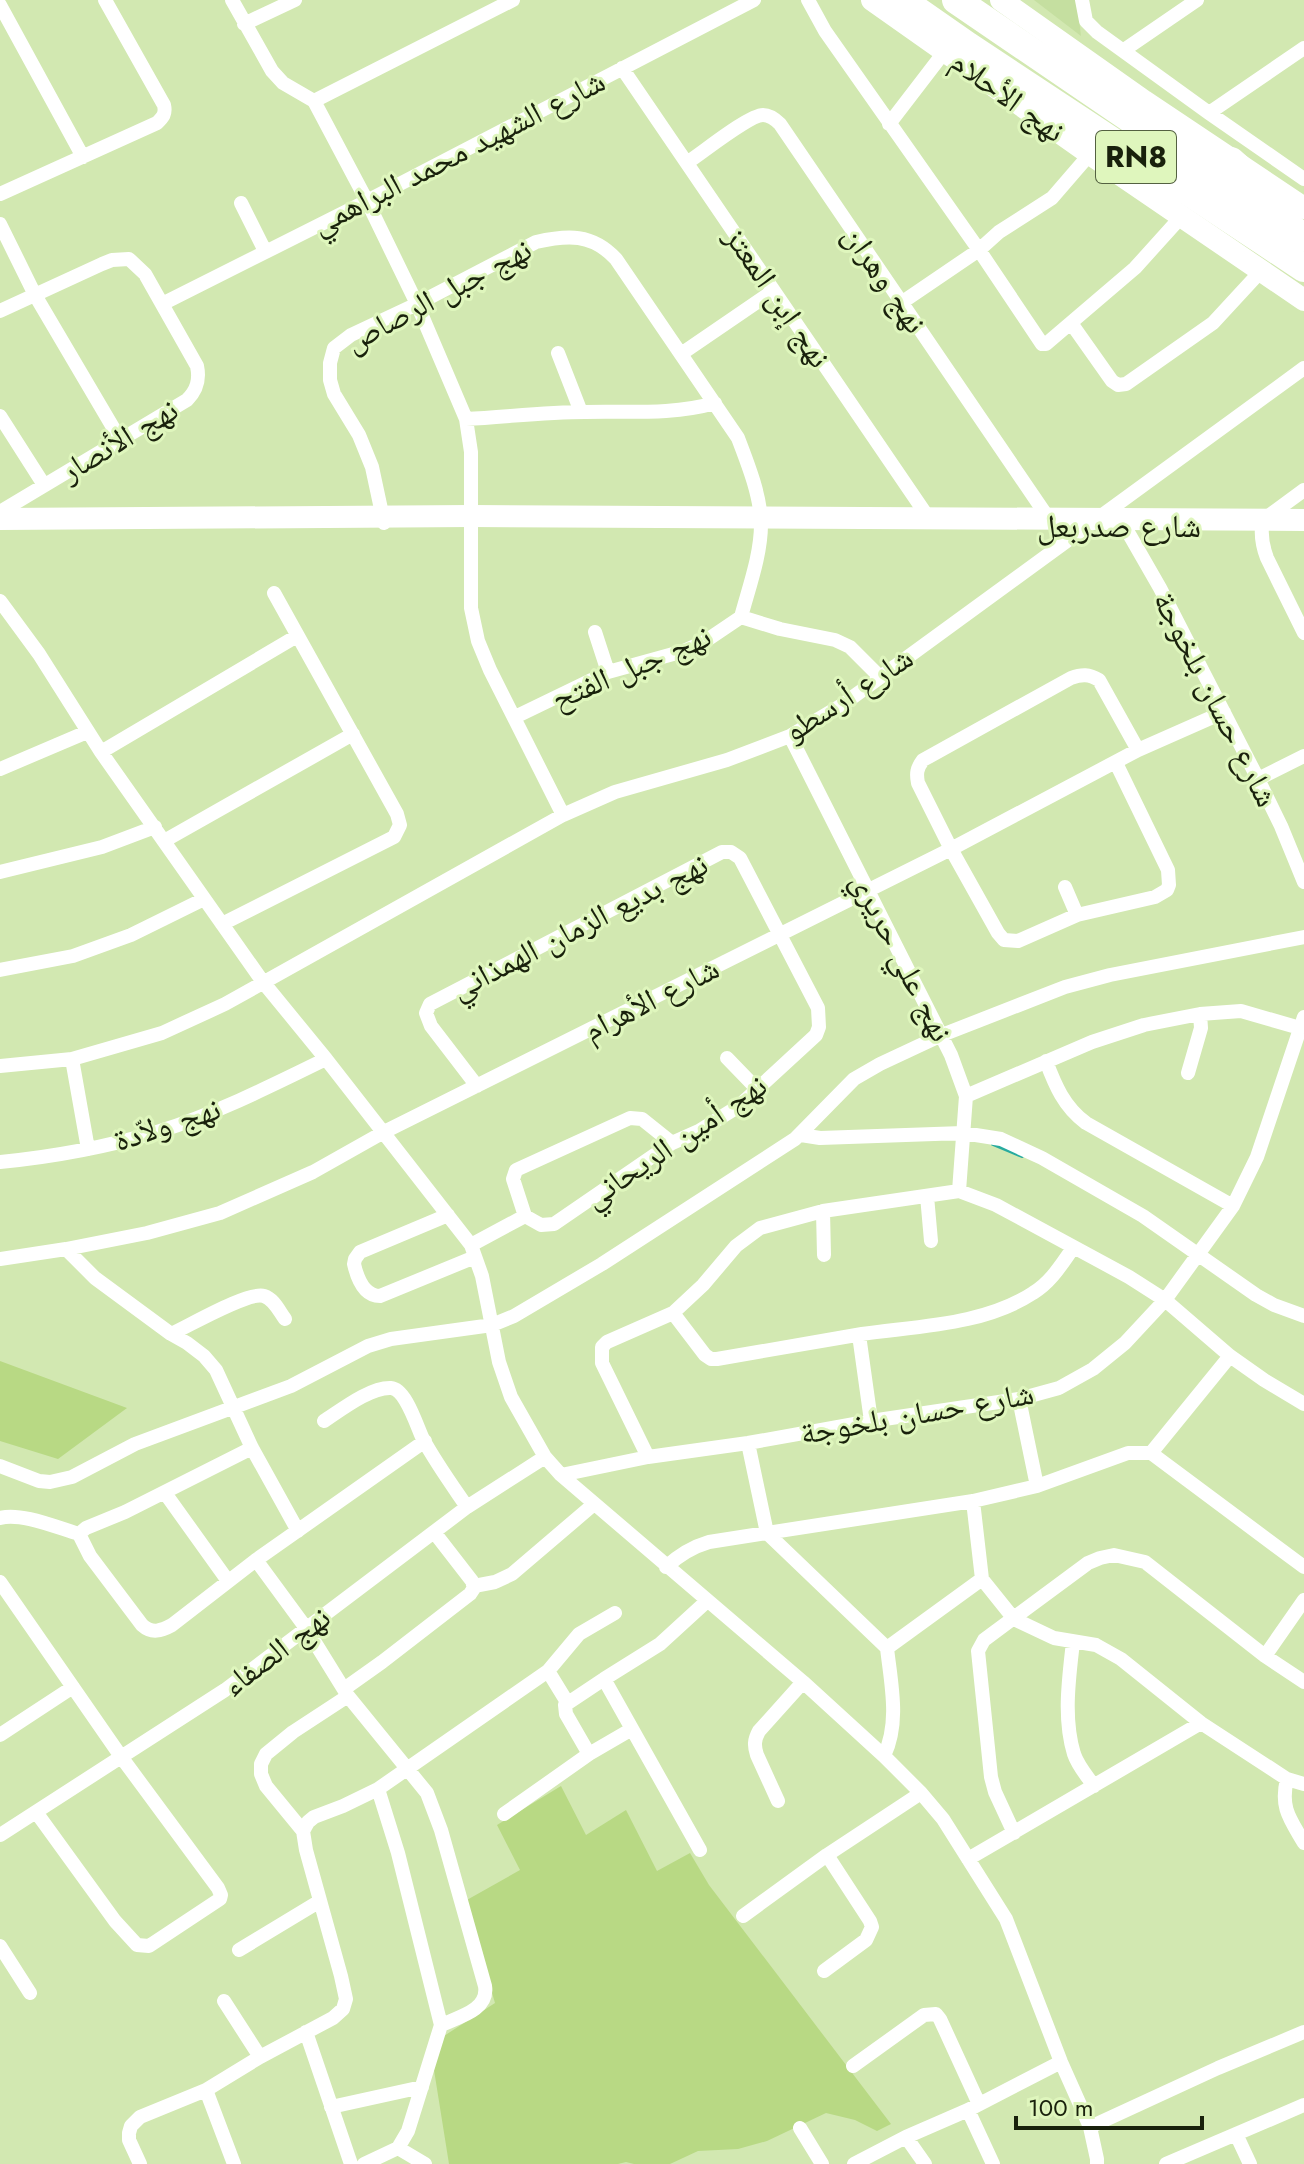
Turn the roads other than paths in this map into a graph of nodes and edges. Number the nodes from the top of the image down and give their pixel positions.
1 (105, 0) edge
2 (232, 0) edge
3 (295, 0) edge
4 (511, 0) edge
5 (808, 0) edge
6 (872, 0) edge
7 (902, 0) edge
8 (956, 0) edge
9 (1082, 0) edge
10 (1197, 0) edge
11 (745, 2) edge
12 (0, 5) edge
13 (996, 12) edge
14 (244, 24) junction
15 (956, 48) junction
16 (1304, 48) edge
17 (1124, 50) junction
18 (622, 68) junction
19 (314, 101) junction
20 (1209, 113) junction
21 (889, 124) junction
22 (1090, 154) junction
23 (83, 157) junction
24 (1231, 161) junction
25 (688, 162) junction
26 (1303, 177) edge
27 (0, 194) edge
28 (367, 201) junction
29 (241, 203) dead end
30 (1304, 208) edge
31 (1181, 217) junction
32 (0, 224) edge
33 (1304, 225) edge
34 (1304, 237) edge
35 (979, 250) junction
36 (265, 251) junction
37 (1304, 268) edge
38 (1261, 271) junction
39 (773, 291) junction
40 (35, 295) junction
41 (1304, 300) edge
42 (901, 303) junction
43 (162, 304) junction
44 (417, 304) junction
45 (0, 311) edge
46 (1071, 323) junction
47 (558, 353) dead end
48 (681, 354) junction
49 (1304, 368) edge
50 (715, 403) junction
51 (581, 412) junction
52 (0, 416) edge
53 (466, 419) junction
54 (121, 441) junction
55 (44, 485) junction
56 (1304, 490) edge
57 (0, 512) edge
58 (0, 519) edge
59 (1304, 520) edge
60 (471, 521) junction
61 (384, 522) junction
62 (931, 522) junction
63 (1051, 522) junction
64 (761, 523) junction
65 (1092, 523) junction
66 (1122, 523) junction
67 (1262, 524) junction
68 (1304, 528) edge
69 (0, 530) edge
70 (274, 593) dead end
71 (0, 601) edge
72 (741, 617) junction
73 (595, 632) dead end
74 (1304, 633) edge
75 (297, 636) junction
76 (608, 672) junction
77 (880, 677) junction
78 (1224, 712) junction
79 (515, 717) junction
80 (87, 732) junction
81 (353, 734) junction
82 (790, 736) junction
83 (1138, 750) junction
84 (101, 752) junction
85 (1304, 756) edge
86 (1116, 763) junction
87 (0, 769) edge
88 (1258, 779) junction
89 (563, 815) junction
90 (155, 827) junction
91 (164, 841) junction
92 (951, 849) junction
93 (0, 872) edge
94 (1304, 882) edge
95 (1065, 887) dead end
96 (869, 890) junction
97 (204, 899) junction
98 (1077, 915) junction
99 (222, 924) junction
100 (780, 934) junction
101 (1304, 937) edge
102 (0, 970) edge
103 (263, 982) junction
104 (1200, 1014) junction
105 (1303, 1023) edge
106 (942, 1035) junction
107 (727, 1058) dead end
108 (72, 1059) junction
109 (326, 1059) junction
110 (1046, 1061) junction
111 (0, 1066) edge
112 (1188, 1073) dead end
113 (477, 1086) junction
114 (757, 1089) junction
115 (966, 1096) junction
116 (384, 1132) junction
117 (963, 1133) junction
118 (801, 1135) junction
119 (672, 1143) junction
120 (88, 1149) junction
121 (0, 1162) edge
122 (959, 1191) junction
123 (927, 1196) junction
124 (1233, 1206) junction
125 (823, 1211) junction
126 (448, 1215) junction
127 (525, 1216) junction
128 (931, 1241) dead end
129 (1073, 1248) junction
130 (66, 1249) junction
131 (473, 1251) junction
132 (1198, 1254) junction
133 (824, 1255) dead end
134 (0, 1259) edge
135 (1165, 1300) junction
136 (673, 1313) junction
137 (1304, 1316) edge
138 (285, 1319) dead end
139 (492, 1325) junction
140 (171, 1334) junction
141 (859, 1335) junction
142 (1230, 1356) junction
143 (1019, 1399) junction
144 (1304, 1404) edge
145 (233, 1408) junction
146 (324, 1421) dead end
147 (871, 1421) junction
148 (425, 1441) junction
149 (748, 1443) junction
150 (252, 1448) junction
151 (1151, 1453) junction
152 (545, 1457) junction
153 (648, 1457) junction
154 (0, 1466) edge
155 (561, 1475) junction
156 (1037, 1486) junction
157 (165, 1493) junction
158 (973, 1501) junction
159 (594, 1504) junction
160 (467, 1507) junction
161 (0, 1518) edge
162 (298, 1531) junction
163 (434, 1532) junction
164 (767, 1533) junction
165 (79, 1534) junction
166 (256, 1560) junction
167 (666, 1567) junction
168 (1304, 1567) edge
169 (982, 1579) junction
170 (228, 1581) junction
171 (0, 1582) edge
172 (474, 1586) junction
173 (1304, 1600) edge
174 (707, 1601) junction
175 (615, 1613) dead end
176 (1014, 1619) junction
177 (306, 1628) junction
178 (1073, 1642) junction
179 (887, 1648) junction
180 (1265, 1656) junction
181 (548, 1671) junction
182 (604, 1679) junction
183 (803, 1682) junction
184 (1304, 1682) edge
185 (73, 1687) junction
186 (346, 1693) junction
187 (567, 1702) junction
188 (1201, 1723) junction
189 (632, 1729) junction
190 (0, 1734) edge
191 (589, 1754) junction
192 (884, 1756) junction
193 (122, 1758) junction
194 (406, 1769) junction
195 (1287, 1779) junction
196 (1304, 1784) edge
197 (1094, 1786) junction
198 (378, 1789) junction
199 (921, 1793) junction
200 (778, 1801) dead end
201 (36, 1812) junction
202 (504, 1814) dead end
203 (303, 1831) junction
204 (1014, 1833) junction
205 (0, 1835) edge
206 (1304, 1843) edge
207 (700, 1850) dead end
208 (827, 1855) junction
209 (968, 1859) junction
210 (320, 1901) junction
211 (743, 1916) dead end
212 (0, 1946) edge
213 (239, 1950) dead end
214 (824, 1971) dead end
215 (30, 1993) dead end
216 (224, 2001) dead end
217 (441, 2025) junction
218 (306, 2032) junction
219 (1304, 2032) edge
220 (260, 2057) junction
221 (1061, 2062) junction
222 (853, 2066) dead end
223 (422, 2087) junction
224 (206, 2090) junction
225 (1304, 2105) edge
226 (331, 2107) junction
227 (974, 2107) junction
228 (1090, 2127) junction
229 (800, 2128) dead end
230 (1236, 2134) junction
231 (906, 2137) junction
232 (398, 2148) junction
233 (140, 2164) edge
234 (234, 2164) edge
235 (351, 2164) edge
236 (364, 2164) edge
237 (425, 2164) edge
238 (822, 2164) edge
239 (854, 2164) edge
240 (925, 2164) edge
241 (993, 2164) edge
242 (1097, 2164) edge
243 (1166, 2164) edge
244 (1250, 2164) edge

1 - 23 street
2 - 14 street
3 - 14 street
4 - 19 street
5 - 21 street
6 - 15 street, نهج الأحلام
7 - 15 highway, RN8
8 - 13 highway, RN8
9 - 17 street
10 - 17 street
11 - 18 street, شارع الشهيد محمد البراهمي
12 - 23 street
13 - 24 street
13 - 34 highway, RN8
14 - 19 street
15 - 21 street
15 - 22 street, نهج الأحلام
15 - 37 highway, RN8
16 - 20 street
17 - 20 street
18 - 25 street, نهج إبن المعتز
18 - 28 street, شارع الشهيد محمد البراهمي
19 - 28 street
20 - 26 street
21 - 35 street
22 - 31 street, نهج الأحلام
22 - 35 street
23 - 27 street
24 - 30 street
24 - 33 highway
25 - 39 street, نهج إبن المعتز
25 - 42 street, نهج وهران
28 - 36 street, شارع الشهيد محمد البراهمي
28 - 44 street
29 - 36 street
31 - 38 street, نهج الأحلام
31 - 46 street
32 - 40 street
35 - 42 street
35 - 46 street
36 - 43 street, شارع الشهيد محمد البراهمي
38 - 41 street, نهج الأحلام
38 - 46 street
39 - 48 street
39 - 62 street, نهج إبن المعتز
40 - 43 street, نهج الأنصار
40 - 45 street
40 - 54 street
42 - 63 street, نهج وهران
43 - 54 street, نهج الأنصار
44 - 48 street, نهج جبل الرصاص
44 - 53 street
44 - 61 street, نهج جبل الرصاص
47 - 51 street
48 - 50 street, نهج جبل الرصاص
49 - 65 street, شارع أرسطو
50 - 51 street
50 - 64 street, نهج جبل الرصاص
51 - 53 street
52 - 55 street
53 - 60 street
54 - 55 street, نهج الأنصار
55 - 57 street, نهج الأنصار
56 - 67 street
58 - 61 street
59 - 67 street, شارع صدربعل
60 - 61 street, شارع صدربعل
60 - 64 street, شارع صدربعل
60 - 79 street
61 - 69 street
62 - 63 street, شارع صدربعل
62 - 64 street, شارع صدربعل
63 - 65 street, شارع صدربعل
64 - 72 street, نهج جبل الفتح
65 - 66 street, شارع صدربعل
65 - 77 street, شارع أرسطو
66 - 67 street, شارع صدربعل
66 - 78 street, شارع حسان بلخوجة
67 - 68 street, شارع صدربعل
67 - 74 street
70 - 75 street
71 - 80 street
72 - 76 street, نهج جبل الفتح
72 - 77 street
73 - 76 street
75 - 81 street
75 - 84 street
76 - 79 street, نهج جبل الفتح
77 - 82 street, شارع أرسطو
78 - 83 street, شارع الأهرام
78 - 88 street, شارع حسان بلخوجة
79 - 89 street
80 - 84 street
80 - 87 street
81 - 91 street
81 - 99 street
82 - 89 street, شارع أرسطو
82 - 96 street, نهج علي حريري
83 - 86 street, شارع الأهرام
83 - 92 street
84 - 90 street
85 - 88 street
86 - 92 street, شارع الأهرام
86 - 98 street
88 - 94 street, شارع حسان بلخوجة
89 - 103 street, شارع أرسطو
90 - 91 street
90 - 93 street
91 - 97 street
92 - 96 street, شارع الأهرام
92 - 98 street
95 - 98 street
96 - 100 street, شارع الأهرام
96 - 106 street, نهج علي حريري
97 - 99 street
97 - 102 street
99 - 103 street
100 - 113 street, شارع الأهرام
100 - 113 street, نهج بديع الزمان الهمذاني
100 - 114 street, نهج أمين الريحاني
101 - 106 street
103 - 108 street, شارع أرسطو
103 - 109 street
104 - 105 street
104 - 110 street
104 - 112 street
105 - 124 street, شارع حسان بلخوجة
106 - 115 street, نهج علي حريري
106 - 118 street
107 - 114 street
108 - 111 street, شارع أرسطو
108 - 120 street
109 - 116 street
109 - 120 street, نهج ولاّدة
110 - 115 street
110 - 124 street
113 - 116 street, شارع الأهرام
114 - 119 street, نهج أمين الريحاني
115 - 117 street, نهج علي حريري
116 - 126 street
116 - 130 street, شارع الأهرام
117 - 118 street
117 - 122 street, نهج علي حريري
117 - 132 street
118 - 139 street
119 - 127 street, نهج أمين الريحاني
119 - 127 street
120 - 121 street, نهج ولاّدة
122 - 123 street
122 - 129 street
123 - 125 street
123 - 128 street
124 - 132 street, شارع حسان بلخوجة
125 - 133 street
125 - 136 street
126 - 131 street
126 - 131 street
127 - 131 street
129 - 135 street
129 - 141 street
130 - 134 street, شارع الأهرام
130 - 140 street
131 - 139 street
132 - 135 street, شارع حسان بلخوجة
132 - 137 street
135 - 142 street
135 - 143 street, شارع حسان بلخوجة
136 - 141 street
136 - 153 street
138 - 140 street
139 - 145 street
139 - 152 street
140 - 145 street
141 - 147 street
142 - 144 street
142 - 151 street
143 - 147 street, شارع حسان بلخوجة
143 - 156 street
145 - 150 street
145 - 154 street
146 - 148 street
147 - 149 street, شارع حسان بلخوجة
148 - 160 street
148 - 162 street
149 - 153 street, شارع حسان بلخوجة
149 - 164 street
150 - 157 street
150 - 162 street
151 - 156 street
151 - 168 street
152 - 155 street
152 - 160 street, نهج الصفاء
153 - 155 street, شارع حسان بلخوجة
155 - 159 street
156 - 158 street
157 - 165 street
157 - 170 street
158 - 164 street
158 - 169 street
159 - 167 street
159 - 172 street
160 - 163 street, نهج الصفاء
161 - 165 street
162 - 166 street
163 - 172 street
163 - 177 street, نهج الصفاء
164 - 167 street
164 - 179 street
165 - 170 street
166 - 170 street
166 - 177 street
167 - 174 street
169 - 176 street
169 - 179 street
171 - 185 street
172 - 186 street
173 - 180 street
174 - 182 street
174 - 183 street
175 - 181 street
176 - 178 street
176 - 180 street
176 - 204 street
177 - 186 street
177 - 193 street, نهج الصفاء
178 - 188 street
178 - 197 street
179 - 192 street
180 - 184 street
181 - 187 street
181 - 194 street
182 - 187 street
182 - 189 street
183 - 192 street
183 - 200 street
185 - 190 street
185 - 193 street
186 - 194 street
186 - 203 street
187 - 191 street
188 - 195 street
188 - 197 street
189 - 191 street
189 - 207 street
191 - 202 street
192 - 199 street
193 - 201 street, نهج الصفاء
193 - 201 street
194 - 198 street
194 - 217 street
195 - 196 street
195 - 206 street
197 - 204 street
198 - 203 street
198 - 217 street
199 - 208 street
199 - 209 street
201 - 205 street, نهج الصفاء
203 - 210 street
204 - 209 street
208 - 211 street
208 - 214 street
209 - 221 street
210 - 213 street
210 - 218 street
212 - 215 street
216 - 220 street
217 - 223 street
218 - 220 street
218 - 226 street
219 - 228 street
220 - 224 street
221 - 227 street
221 - 228 street
222 - 227 street
223 - 226 street
223 - 232 street
224 - 233 street
224 - 234 street
225 - 230 street
226 - 235 street
227 - 231 street
227 - 241 street
228 - 242 street
229 - 238 street
230 - 243 street
230 - 244 street
231 - 239 street
231 - 240 street
232 - 236 street
232 - 237 street

